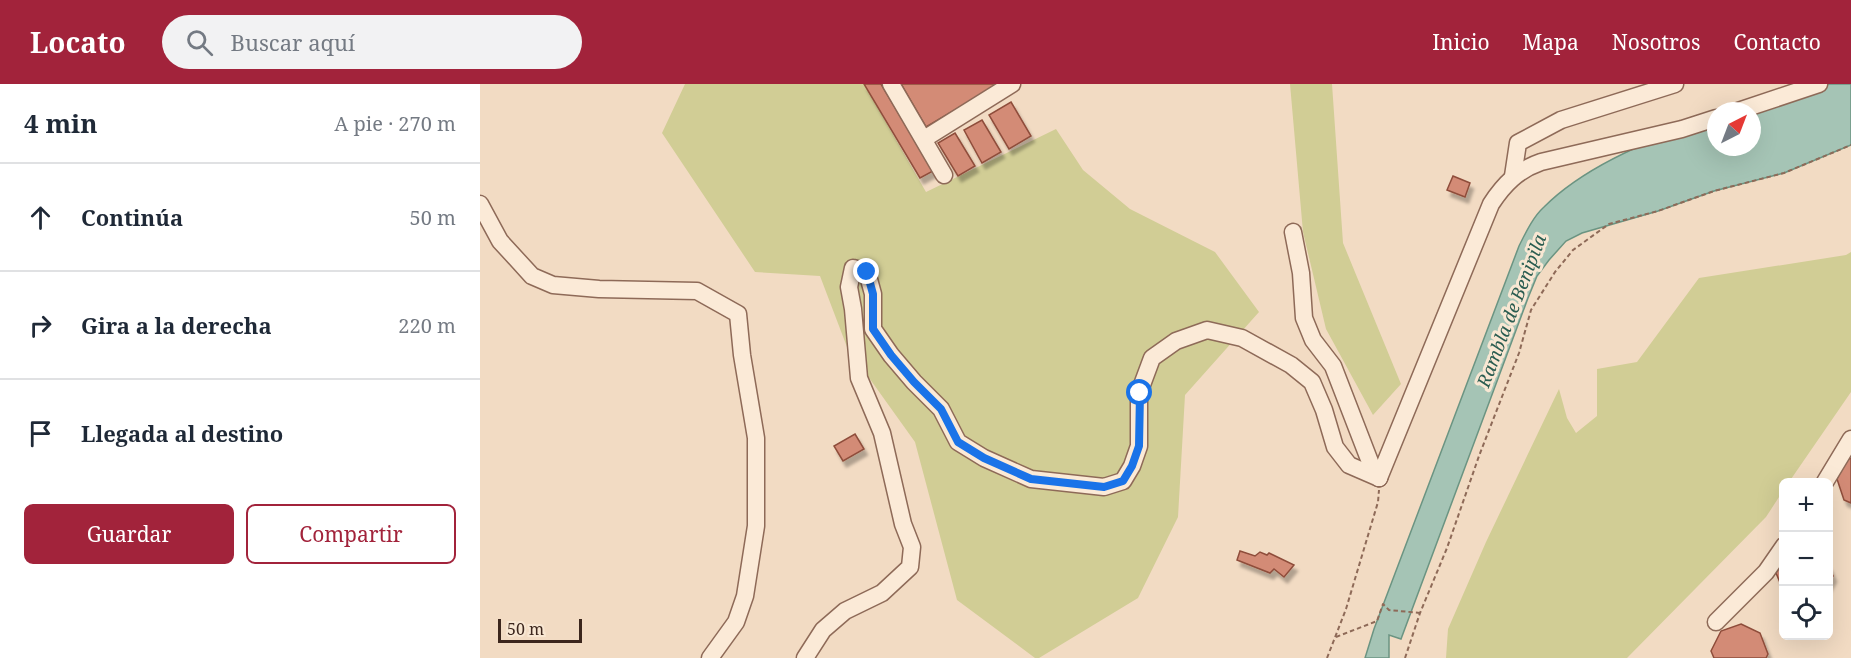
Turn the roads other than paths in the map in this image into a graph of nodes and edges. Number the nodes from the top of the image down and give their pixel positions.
1 (891, 84) edge
2 (1012, 84) edge
3 (1675, 84) edge
4 (1819, 84) edge
5 (1761, 103) edge
6 (1707, 121) edge
7 (924, 139) junction
8 (944, 175) dead end
9 (1513, 176) junction
10 (480, 204) edge
11 (1293, 232) dead end
12 (1851, 440) edge
13 (1379, 478) junction
14 (1827, 478) edge
15 (1779, 553) edge
16 (1716, 622) dead end
17 (710, 658) edge
18 (805, 658) edge

1 - 7 street
2 - 7 street
3 - 9 street
4 - 5 street
6 - 9 street
7 - 8 street
9 - 13 street
10 - 17 street
11 - 13 street
12 - 14 street
13 - 18 street
15 - 16 street

